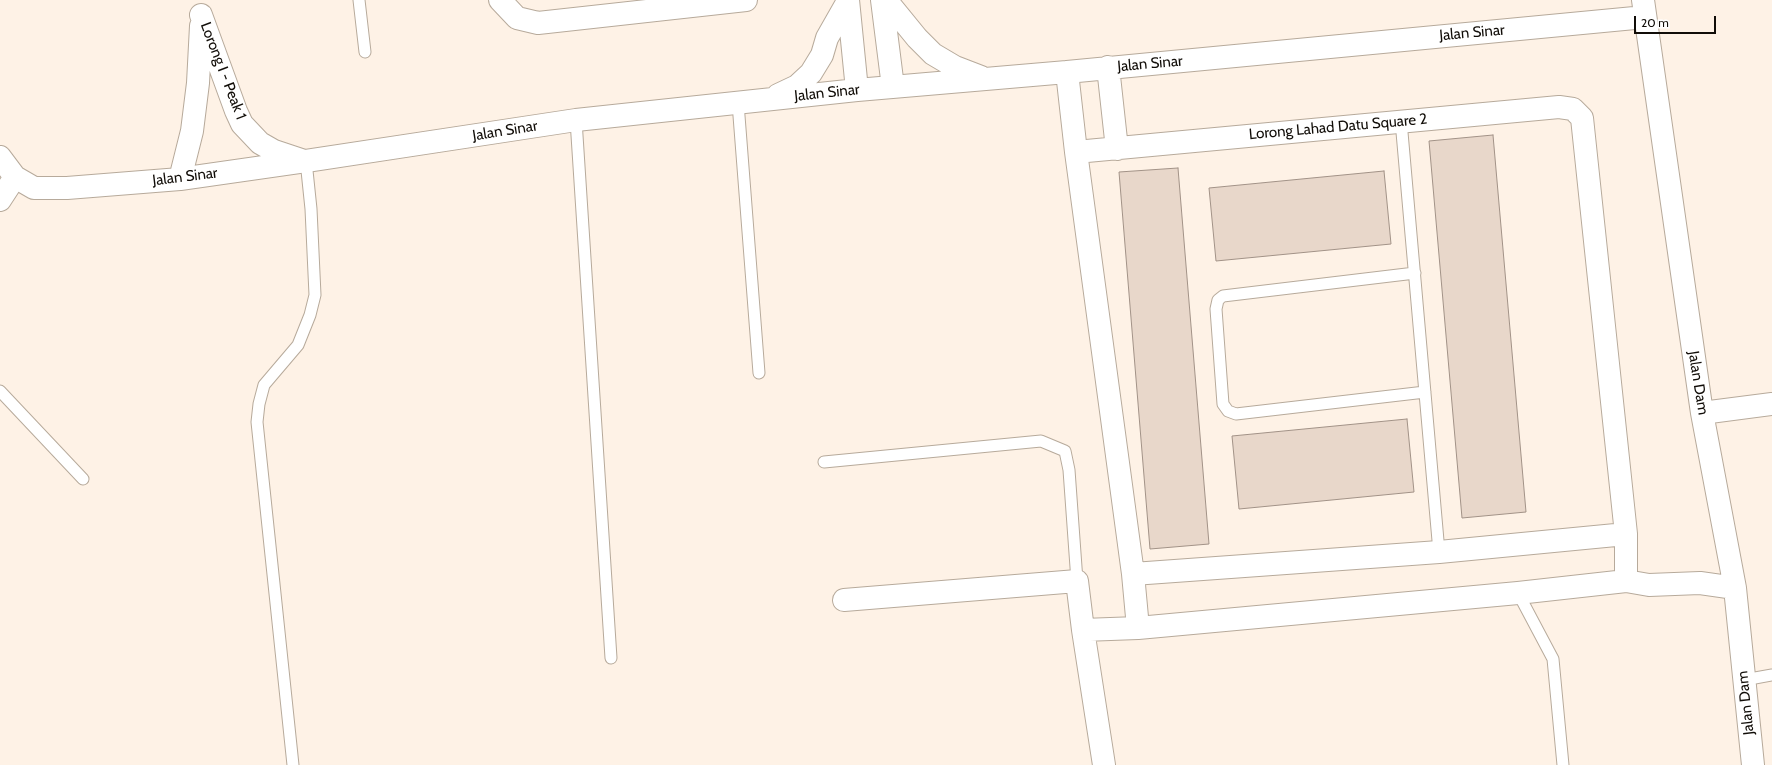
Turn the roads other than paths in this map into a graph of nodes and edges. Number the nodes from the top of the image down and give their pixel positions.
1 (359, 0) edge
2 (500, 0) edge
3 (746, 0) edge
4 (882, 0) edge
5 (886, 0) edge
6 (848, 1) edge
7 (635, 7) edge
8 (200, 8) edge
9 (1644, 9) edge
10 (365, 52) dead end
11 (1108, 68) junction
12 (1067, 72) junction
13 (984, 78) junction
14 (893, 87) junction
15 (857, 90) junction
16 (768, 100) junction
17 (738, 103) junction
18 (576, 120) junction
19 (1401, 121) junction
20 (1117, 148) junction
21 (1076, 152) junction
22 (0, 157) edge
23 (306, 161) junction
24 (8, 176) edge
25 (180, 179) junction
26 (0, 200) edge
27 (1414, 273) junction
28 (759, 372) dead end
29 (0, 391) edge
30 (1425, 392) junction
31 (1772, 404) edge
32 (1702, 413) junction
33 (824, 462) dead end
34 (83, 479) dead end
35 (1626, 534) junction
36 (1439, 552) junction
37 (1133, 574) junction
38 (1077, 581) junction
39 (1626, 581) junction
40 (1735, 588) junction
41 (1518, 593) junction
42 (844, 600) dead end
43 (1138, 628) junction
44 (1083, 630) junction
45 (611, 658) dead end
46 (1772, 675) edge
47 (1744, 680) junction
48 (293, 765) edge
49 (1104, 765) edge
50 (1563, 765) edge
51 (1752, 765) edge

1 - 10 lane
2 - 7 street
3 - 7 street
4 - 14 street
5 - 13 street
6 - 15 street
6 - 16 street
8 - 23 street, Lorong I - Peak 1
8 - 25 street, Lorong I - Peak 1
9 - 11 street, Jalan Sinar
9 - 32 street, Jalan Dam
11 - 12 street, Jalan Sinar
11 - 20 street
12 - 13 street, Jalan Sinar
12 - 21 street
13 - 14 street, Jalan Sinar
14 - 15 street, Jalan Sinar
15 - 16 street, Jalan Sinar
16 - 17 street, Jalan Sinar
17 - 18 street, Jalan Sinar
17 - 28 lane
18 - 23 street, Jalan Sinar
18 - 45 lane
19 - 20 street, Lorong Lahad Datu Square 2
19 - 27 lane
19 - 35 street, Lorong Lahad Datu Square 2
20 - 21 street, Lorong Lahad Datu Square 2
21 - 37 street
22 - 24 street, Jalan Sinar
23 - 25 street, Jalan Sinar
23 - 48 lane
24 - 25 street, Jalan Sinar
24 - 26 street
27 - 30 lane
27 - 30 lane
29 - 34 lane
30 - 36 lane
31 - 32 street
32 - 40 street, Jalan Dam
33 - 38 lane
35 - 36 street
35 - 39 street
36 - 37 street
37 - 43 street
38 - 42 street
38 - 44 street
39 - 40 street
39 - 41 street
40 - 47 street, Jalan Dam
41 - 43 street
41 - 50 lane
43 - 44 street
44 - 49 street
46 - 47 lane
47 - 51 street, Jalan Dam

